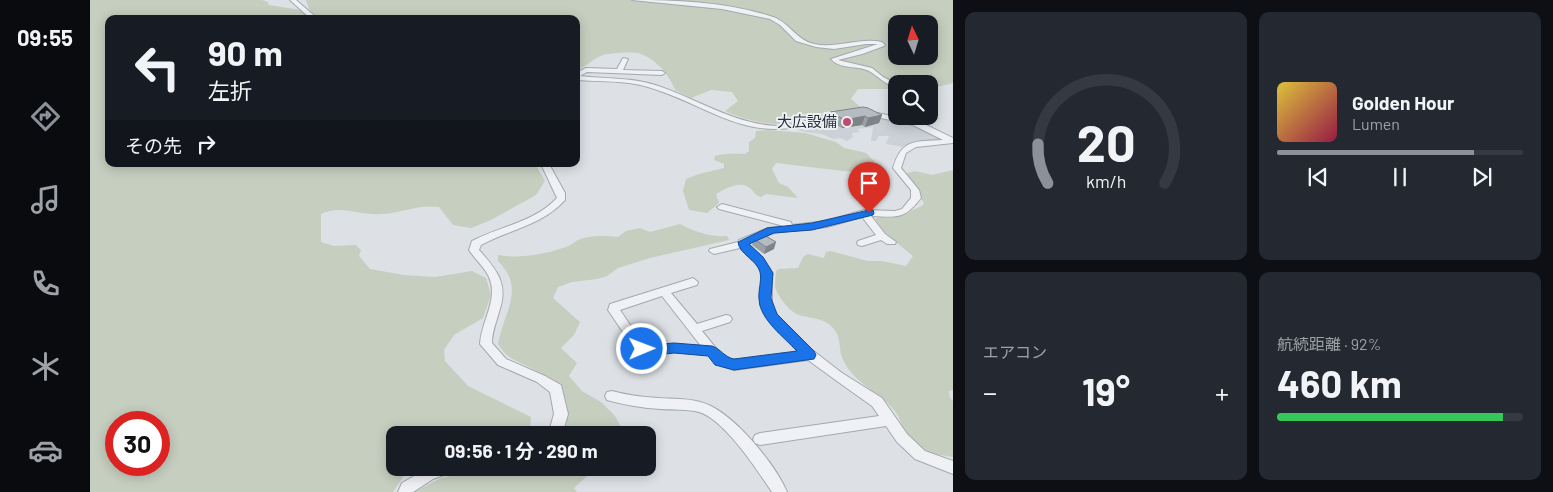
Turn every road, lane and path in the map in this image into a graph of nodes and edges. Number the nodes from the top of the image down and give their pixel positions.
1 (292, 0) edge
2 (635, 0) edge
3 (310, 15) edge
4 (625, 59) dead end
5 (619, 72) junction
6 (662, 73) dead end
7 (580, 74) edge
8 (580, 77) edge
9 (888, 82) edge
10 (932, 125) edge
11 (953, 141) edge
12 (547, 167) edge
13 (722, 207) dead end
14 (864, 213) junction
15 (833, 222) junction
16 (862, 243) dead end
17 (743, 244) junction
18 (714, 251) dead end
19 (692, 282) dead end
20 (664, 292) junction
21 (726, 319) dead end
22 (694, 329) junction
23 (712, 351) junction
24 (809, 355) junction
25 (612, 396) dead end
26 (890, 420) junction
27 (558, 426) edge
28 (760, 439) dead end
29 (953, 468) edge
30 (425, 476) edge
31 (405, 492) edge
32 (780, 492) edge

1 - 3 street
2 - 9 street
4 - 5 street
5 - 6 street
5 - 7 street
8 - 11 street
10 - 11 street
11 - 14 street
12 - 27 street
13 - 15 street
14 - 15 street
14 - 16 street
15 - 17 street
17 - 18 street
17 - 24 street
19 - 20 street
20 - 22 street
20 - 23 street
21 - 22 street
22 - 23 street
23 - 24 street
24 - 26 street
25 - 32 street
26 - 28 street
26 - 29 street
30 - 31 street

